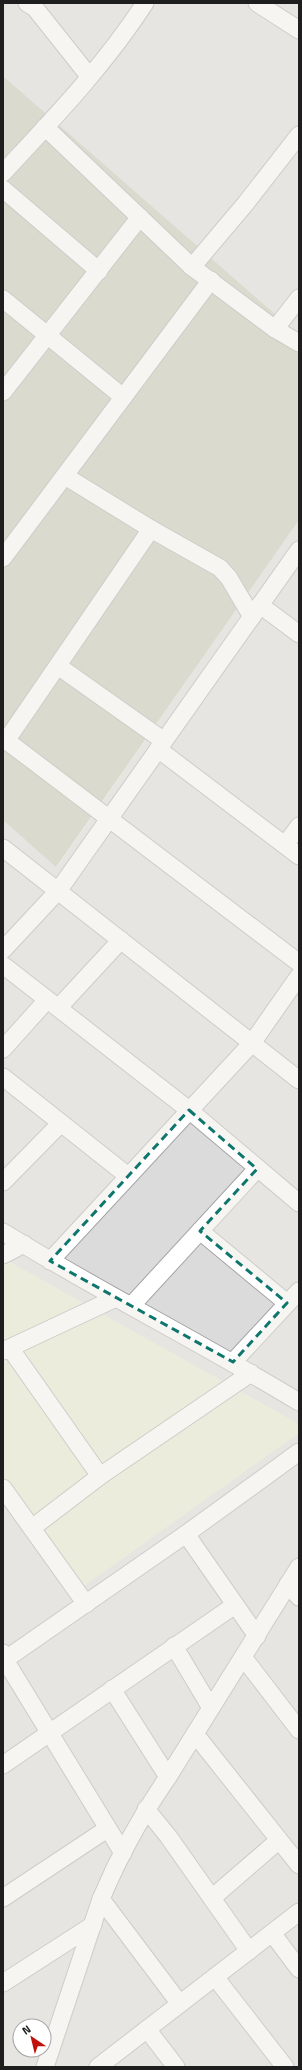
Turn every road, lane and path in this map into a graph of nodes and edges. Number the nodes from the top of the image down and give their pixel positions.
1 (145, 3) edge
2 (257, 3) edge
3 (34, 5) edge
4 (299, 30) edge
5 (89, 76) junction
6 (45, 127) junction
7 (299, 135) edge
8 (3, 173) edge
9 (3, 189) edge
10 (140, 217) junction
11 (192, 267) junction
12 (99, 270) junction
13 (211, 280) junction
14 (299, 298) edge
15 (3, 299) edge
16 (275, 329) junction
17 (48, 336) junction
18 (299, 343) edge
19 (3, 392) edge
20 (124, 397) junction
21 (65, 476) junction
22 (152, 529) junction
23 (299, 550) edge
24 (3, 558) edge
25 (256, 611) junction
26 (299, 634) edge
27 (58, 666) junction
28 (5, 739) edge
29 (161, 745) junction
30 (110, 818) junction
31 (299, 826) edge
32 (285, 845) junction
33 (3, 848) edge
34 (299, 856) edge
35 (58, 891) junction
36 (121, 940) junction
37 (3, 950) edge
38 (299, 964) edge
39 (3, 965) edge
40 (299, 976) edge
41 (53, 1004) junction
42 (252, 1043) junction
43 (3, 1049) edge
44 (3, 1077) edge
45 (299, 1080) edge
46 (189, 1110) junction
47 (60, 1124) junction
48 (257, 1169) junction
49 (128, 1176) junction
50 (3, 1182) edge
51 (299, 1203) edge
52 (200, 1231) junction
53 (3, 1232) edge
54 (24, 1244) junction
55 (3, 1255) edge
56 (50, 1262) junction
57 (293, 1297) edge
58 (123, 1302) junction
59 (7, 1350) edge
60 (233, 1362) junction
61 (251, 1373) junction
62 (299, 1402) edge
63 (299, 1452) edge
64 (100, 1476) junction
65 (3, 1488) edge
66 (32, 1528) junction
67 (186, 1534) junction
68 (299, 1567) edge
69 (288, 1584) junction
70 (299, 1597) edge
71 (86, 1604) junction
72 (235, 1605) junction
73 (256, 1636) junction
74 (174, 1646) junction
75 (243, 1657) junction
76 (4, 1658) edge
77 (112, 1689) junction
78 (212, 1708) junction
79 (299, 1730) edge
80 (49, 1733) junction
81 (195, 1734) junction
82 (3, 1765) edge
83 (168, 1778) junction
84 (146, 1809) junction
85 (107, 1829) junction
86 (279, 1840) junction
87 (122, 1853) junction
88 (299, 1865) edge
89 (3, 1898) edge
90 (212, 1898) junction
91 (101, 1899) junction
92 (299, 1912) edge
93 (93, 1925) junction
94 (272, 1933) junction
95 (249, 1951) junction
96 (299, 1970) edge
97 (215, 1977) junction
98 (3, 1983) edge
99 (180, 2004) junction
100 (147, 2029) junction
101 (45, 2067) edge
102 (98, 2067) edge
103 (176, 2067) edge
104 (285, 2067) edge

1 - 5 street
2 - 4 street
3 - 5 street
5 - 6 street
6 - 8 street
6 - 10 street
7 - 11 street
9 - 12 street
10 - 11 street
10 - 12 street
11 - 13 street
12 - 17 street
13 - 16 street
13 - 20 street
14 - 16 street
15 - 17 street
16 - 18 street
17 - 19 street
17 - 20 street
20 - 21 street
21 - 22 street
21 - 24 street
22 - 25 street
22 - 27 street
23 - 25 street
25 - 26 street
25 - 29 street
27 - 28 street
27 - 29 street
28 - 30 street
29 - 30 street
29 - 32 street
30 - 35 street
30 - 38 street
31 - 32 street
32 - 34 street
33 - 35 street
35 - 36 street
35 - 37 street
36 - 41 street
36 - 42 street
39 - 41 street
40 - 42 street
41 - 43 street
41 - 46 street
42 - 45 street
42 - 46 street
44 - 47 street
46 - 48 street
46 - 49 street
47 - 49 street
47 - 50 street
48 - 51 street
48 - 52 street
49 - 56 street
52 - 57 street
52 - 58 street
53 - 54 street
54 - 55 street
54 - 56 street
56 - 58 street
57 - 60 street
58 - 59 street
58 - 60 street
59 - 64 street
60 - 61 street
61 - 62 street
61 - 64 street
63 - 67 street
64 - 66 street
65 - 66 street
66 - 71 street
67 - 71 street
67 - 72 street
68 - 69 street
69 - 70 street
69 - 73 street
71 - 76 street
72 - 73 street
72 - 74 street
73 - 75 street
74 - 77 street
74 - 78 street
75 - 78 street
75 - 79 street
76 - 80 street
77 - 80 street
77 - 83 street
78 - 81 street
80 - 82 street
80 - 85 street
81 - 83 street
81 - 86 street
83 - 84 street
84 - 87 street
84 - 90 street
85 - 87 street
85 - 89 street
86 - 88 street
86 - 90 street
87 - 91 street
90 - 95 street
91 - 93 street
91 - 99 street
92 - 94 street
93 - 98 street
93 - 101 street
94 - 95 street
94 - 96 street
95 - 97 street
97 - 99 street
97 - 104 street
99 - 100 street
100 - 102 street
100 - 103 street

